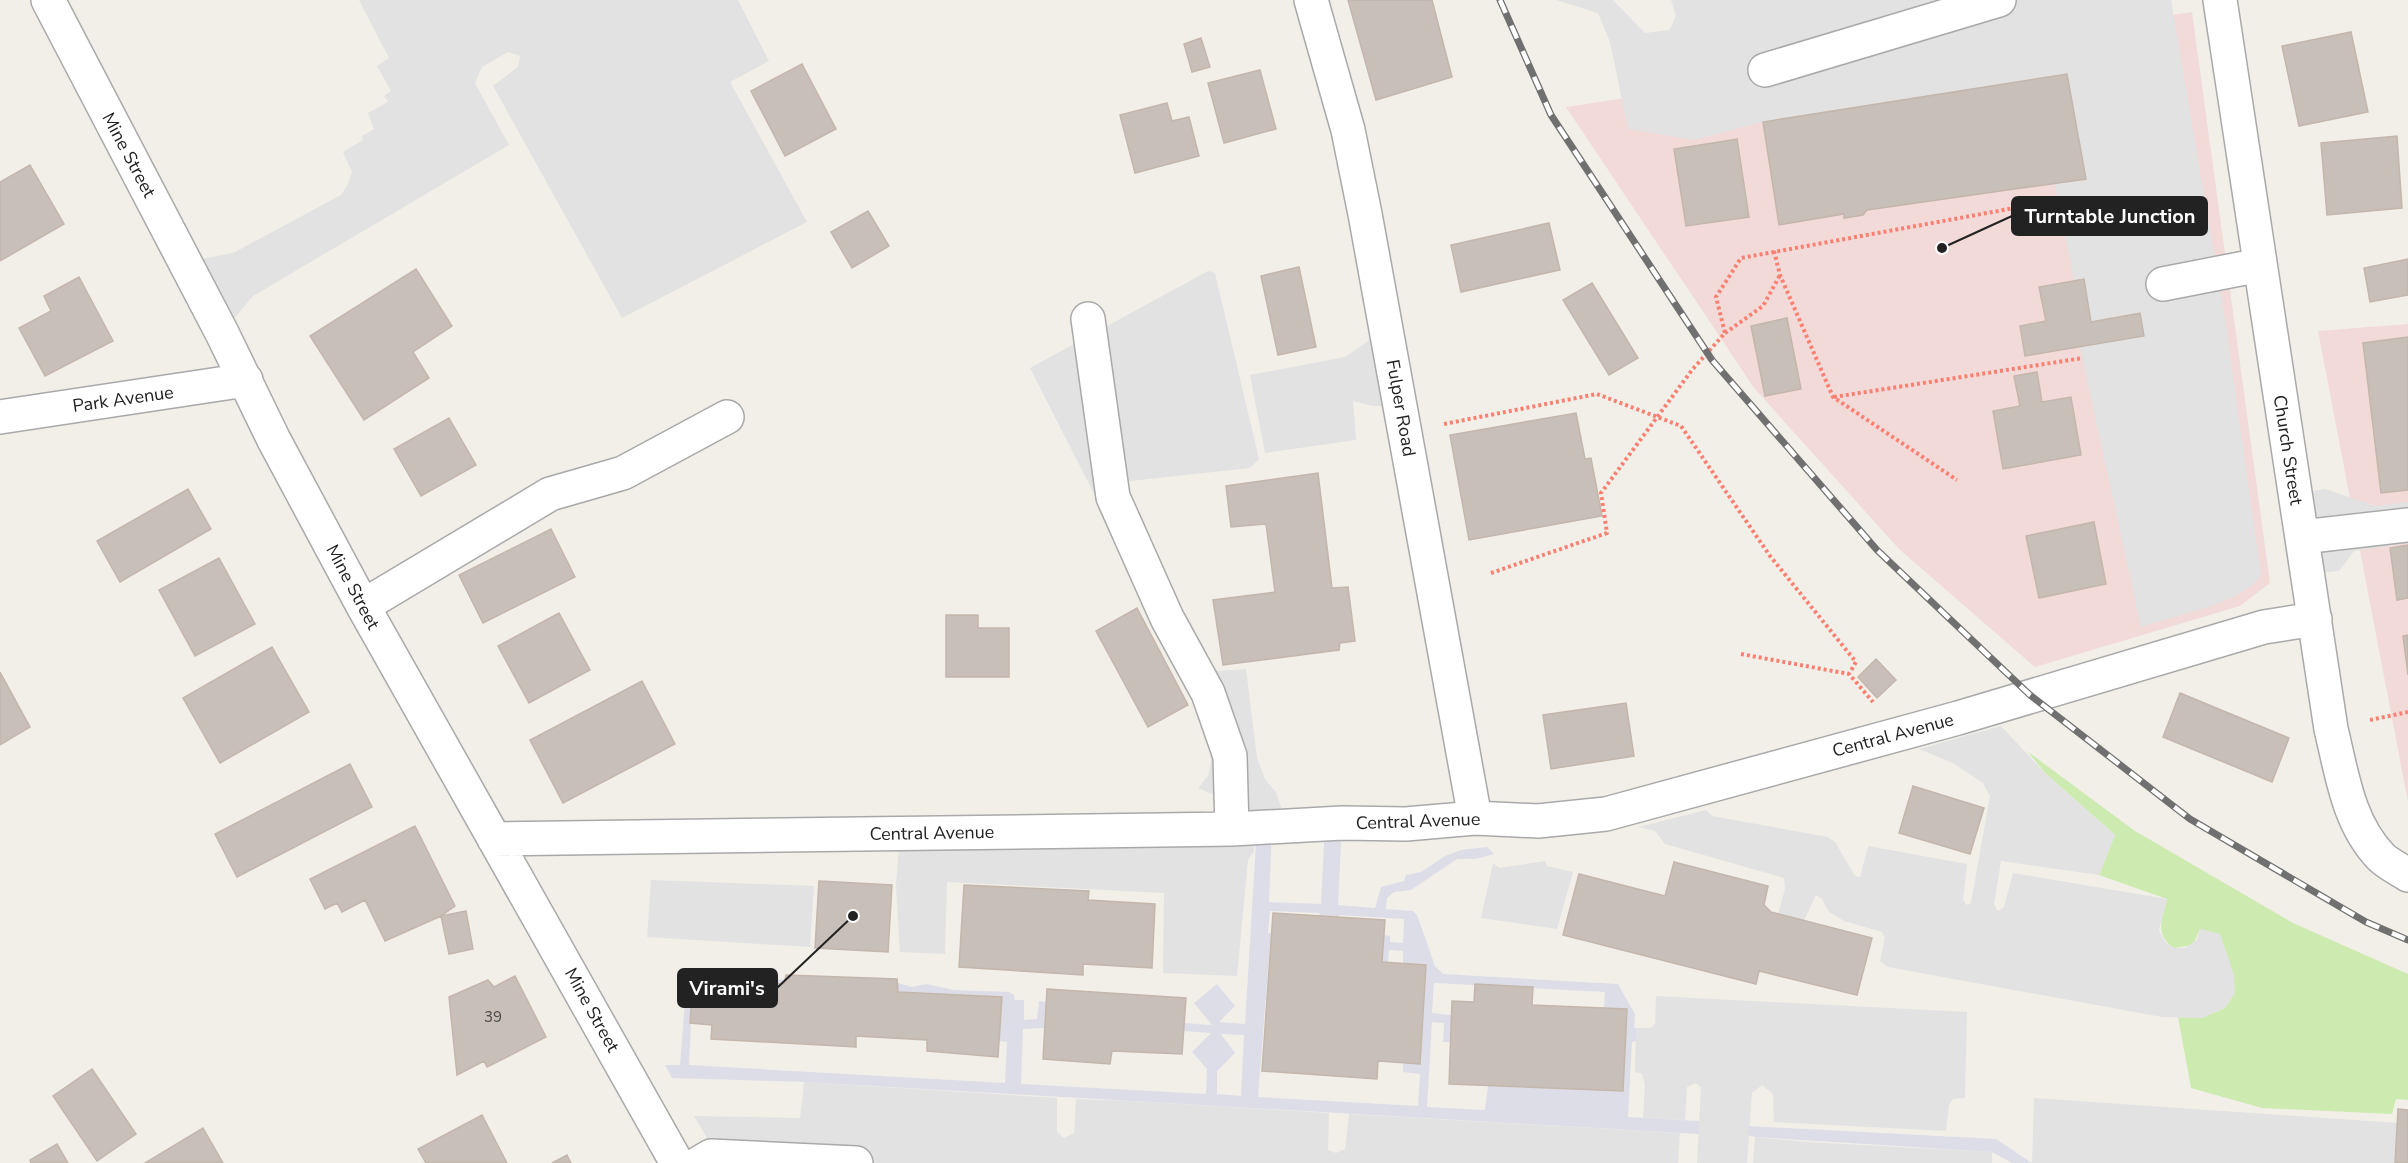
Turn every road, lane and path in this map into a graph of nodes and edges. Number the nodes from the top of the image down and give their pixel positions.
1 (48, 0) edge
2 (1311, 0) edge
3 (1998, 0) edge
4 (2220, 0) edge
5 (1765, 70) dead end
6 (2058, 200) dead end
7 (1774, 251) junction
8 (2260, 265) junction
9 (1780, 275) junction
10 (2163, 284) dead end
11 (1088, 319) dead end
12 (1725, 333) junction
13 (2083, 358) dead end
14 (246, 380) junction
15 (1833, 397) junction
16 (0, 417) edge
17 (727, 417) dead end
18 (1658, 417) junction
19 (1444, 424) dead end
20 (1957, 480) dead end
21 (2408, 525) edge
22 (2302, 537) junction
23 (1491, 573) dead end
24 (363, 606) junction
25 (2315, 619) junction
26 (1741, 654) dead end
27 (1849, 674) junction
28 (1899, 733) junction
29 (1475, 818) junction
30 (1232, 829) junction
31 (494, 839) junction
32 (2408, 875) edge
33 (677, 1163) edge
34 (699, 1163) edge
35 (856, 1163) edge

1 - 14 street, Mine Street
2 - 29 street, Fulper Road
3 - 5 street
4 - 8 street, Church Street
6 - 7 path
7 - 9 path
7 - 12 path
8 - 10 street
8 - 22 street, Church Street
9 - 12 path
9 - 15 path
11 - 30 street
12 - 18 path
13 - 15 path
14 - 16 street, Park Avenue
14 - 24 street, Mine Street
15 - 20 path
17 - 24 street
18 - 19 path
18 - 23 path
18 - 27 path
21 - 22 street
22 - 25 street, Church Street
24 - 31 street, Mine Street
25 - 28 street, Central Avenue
25 - 32 street, Church Street
26 - 27 path
27 - 28 path
28 - 29 street, Central Avenue
29 - 30 street, Central Avenue
30 - 31 street, Central Avenue
31 - 33 street, Mine Street
34 - 35 street

